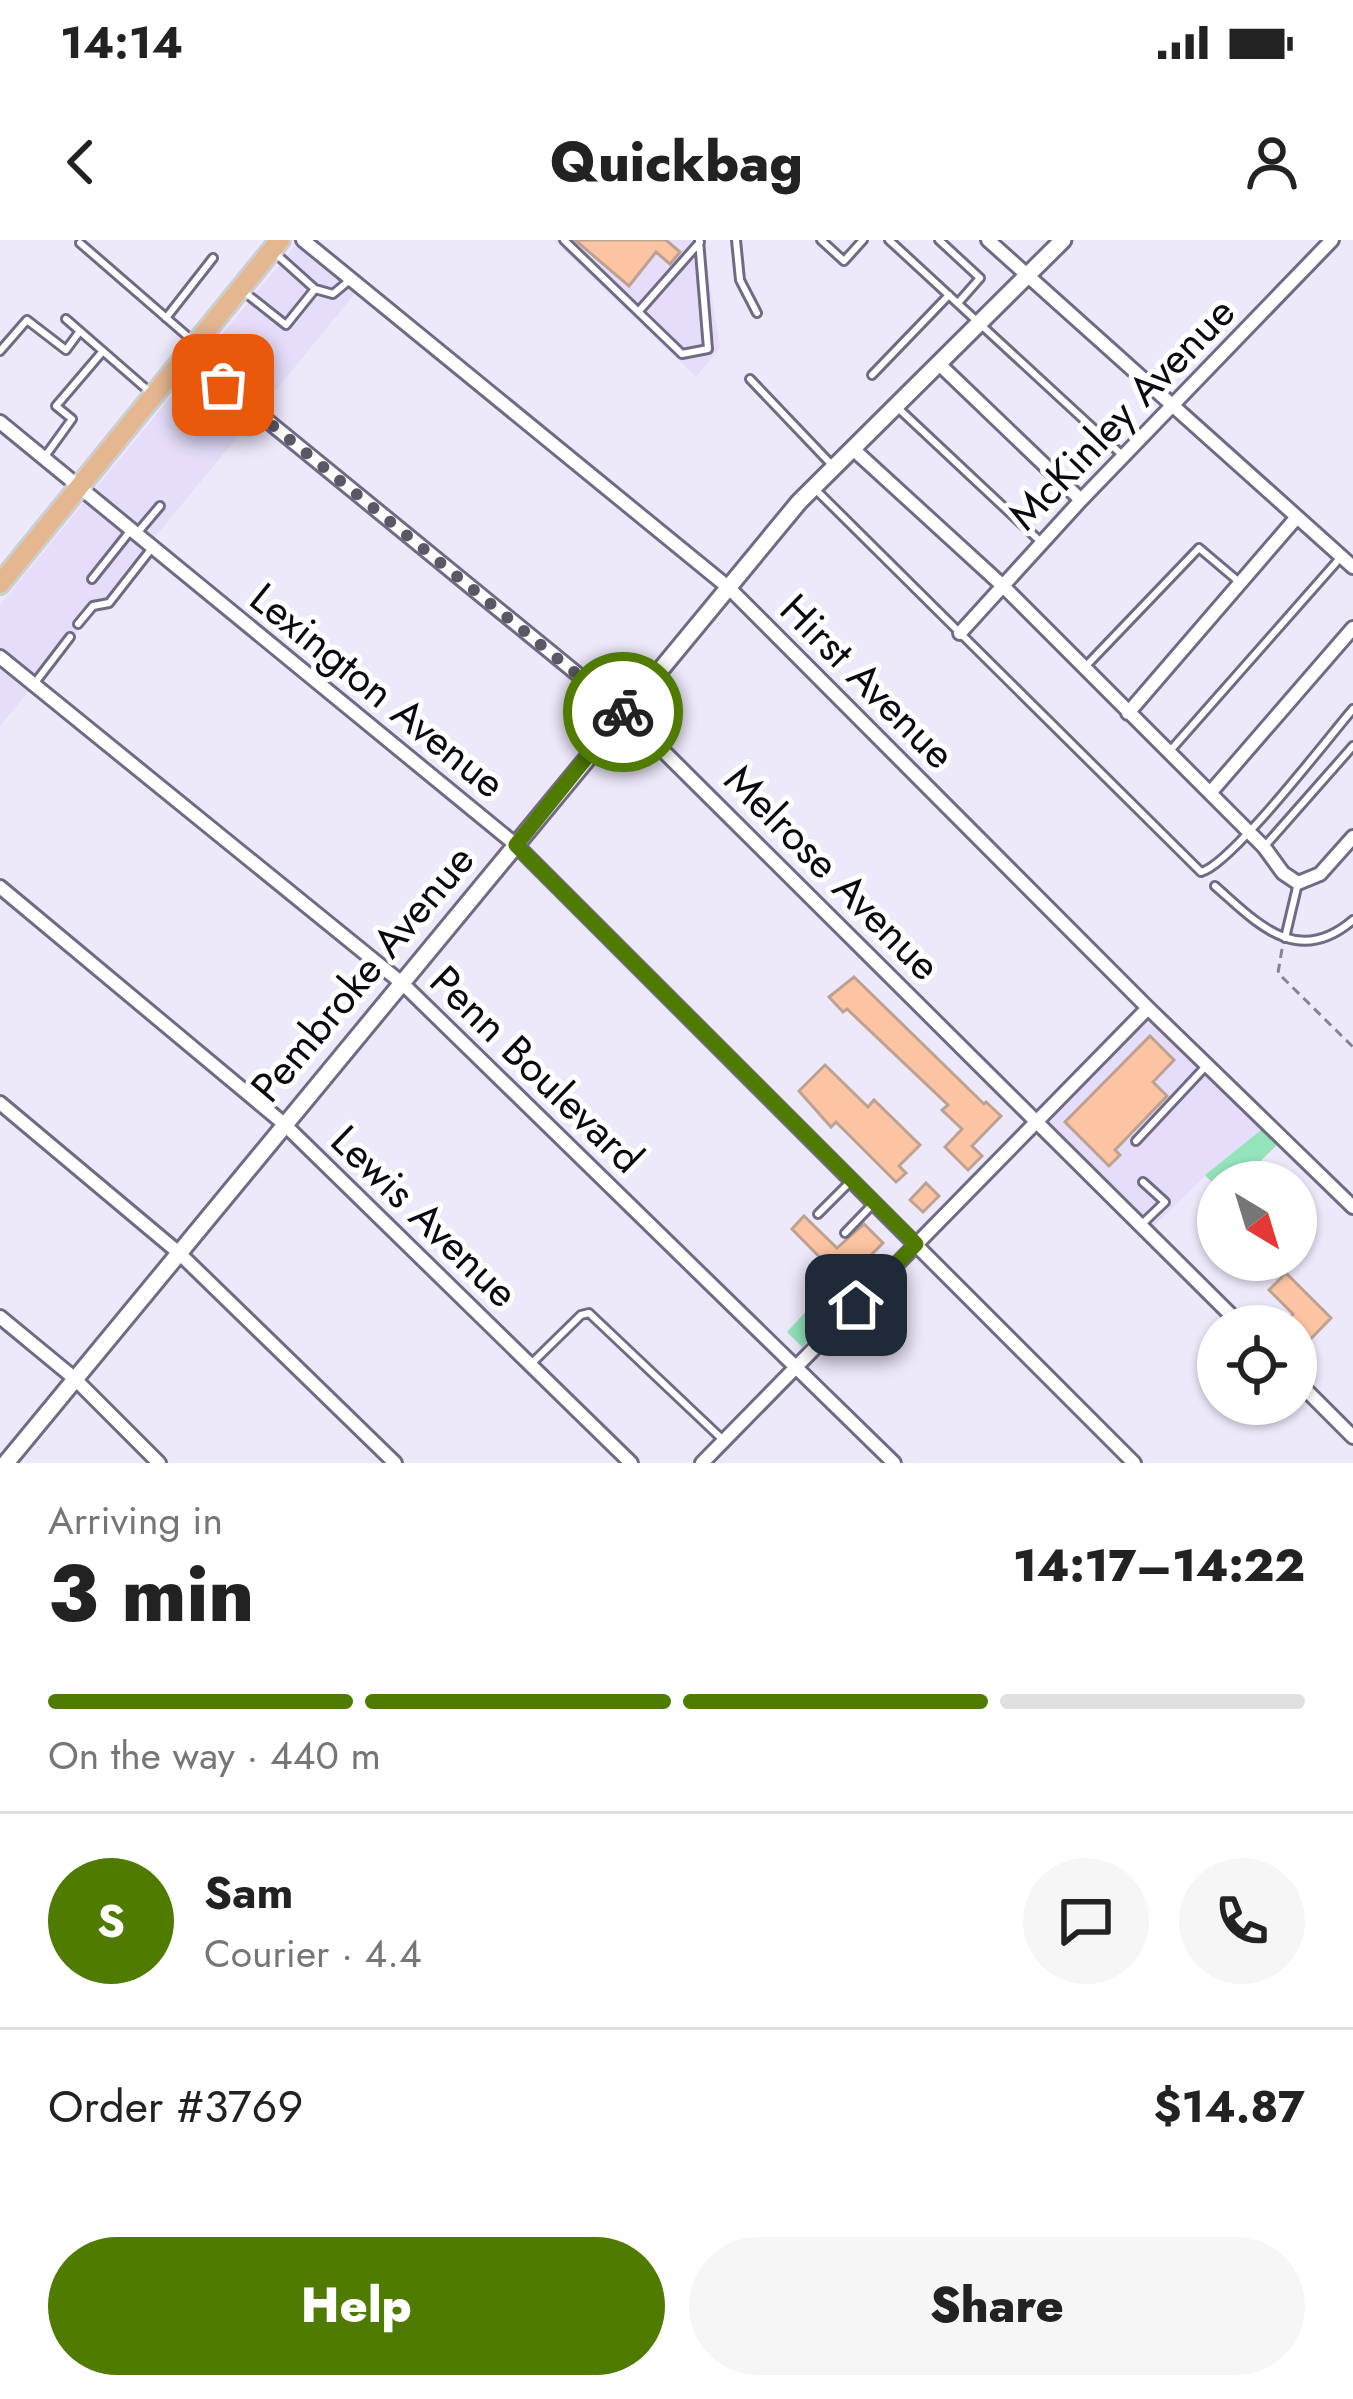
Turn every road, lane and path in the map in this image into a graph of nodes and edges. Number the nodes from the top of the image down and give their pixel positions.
1 (303, 240) edge
2 (564, 240) edge
3 (736, 240) edge
4 (821, 240) edge
5 (862, 240) edge
6 (889, 240) edge
7 (939, 240) edge
8 (988, 240) edge
9 (1063, 240) edge
10 (1333, 240) edge
11 (699, 241) edge
12 (80, 243) dead end
13 (276, 245) edge
14 (213, 258) dead end
15 (1028, 274) junction
16 (350, 279) junction
17 (241, 289) junction
18 (315, 289) junction
19 (949, 295) junction
20 (958, 303) junction
21 (639, 312) junction
22 (757, 313) dead end
23 (166, 318) junction
24 (66, 319) dead end
25 (979, 322) junction
26 (80, 331) junction
27 (191, 349) junction
28 (0, 351) edge
29 (103, 351) junction
30 (938, 363) junction
31 (872, 375) dead end
32 (750, 380) dead end
33 (154, 395) junction
34 (896, 406) junction
35 (1173, 406) junction
36 (2, 428) edge
37 (853, 449) junction
38 (1124, 456) junction
39 (44, 458) junction
40 (834, 466) junction
41 (812, 487) junction
42 (79, 488) junction
43 (1082, 500) junction
44 (160, 506) dead end
45 (1297, 517) junction
46 (133, 532) junction
47 (1042, 543) junction
48 (152, 548) junction
49 (1341, 557) junction
50 (1353, 567) edge
51 (92, 579) dead end
52 (1240, 583) junction
53 (0, 584) edge
54 (1003, 586) junction
55 (729, 588) junction
56 (78, 624) dead end
57 (1353, 628) edge
58 (960, 633) junction
59 (70, 638) dead end
60 (0, 657) edge
61 (1083, 669) junction
62 (34, 684) junction
63 (1353, 709) edge
64 (625, 713) junction
65 (1128, 713) junction
66 (1353, 746) edge
67 (1169, 753) junction
68 (1210, 793) junction
69 (1249, 832) junction
70 (1353, 837) edge
71 (516, 845) junction
72 (1264, 847) junction
73 (1300, 883) junction
74 (1215, 886) dead end
75 (0, 887) edge
76 (1353, 920) edge
77 (1285, 938) junction
78 (403, 984) junction
79 (1148, 1008) junction
80 (1353, 1047) edge
81 (1207, 1066) junction
82 (0, 1103) edge
83 (1036, 1120) junction
84 (283, 1124) junction
85 (1136, 1141) dead end
86 (852, 1180) junction
87 (1143, 1182) dead end
88 (875, 1203) junction
89 (1353, 1207) edge
90 (818, 1214) dead end
91 (1141, 1225) junction
92 (845, 1233) dead end
93 (916, 1244) junction
94 (179, 1253) junction
95 (1221, 1305) edge
96 (0, 1317) edge
97 (530, 1365) junction
98 (797, 1366) junction
99 (74, 1378) junction
100 (1317, 1401) edge
101 (1353, 1437) edge
102 (724, 1441) junction
103 (6, 1463) edge
104 (159, 1463) edge
105 (395, 1463) edge
106 (631, 1463) edge
107 (702, 1463) edge
108 (894, 1463) edge
109 (1134, 1463) edge

1 - 16 street, Hirst Avenue
2 - 21 lane
3 - 22 lane
4 - 5 lane
6 - 19 lane
7 - 20 lane
8 - 15 street
9 - 15 street, Pembroke Avenue
10 - 35 street, McKinley Avenue
11 - 21 lane
11 - 21 lane
12 - 23 lane
13 - 17 main road
13 - 18 lane
14 - 23 lane
15 - 25 street, Pembroke Avenue
15 - 35 street
16 - 18 lane
16 - 55 street, Hirst Avenue
17 - 18 lane
17 - 27 main road
19 - 20 lane
19 - 31 lane
20 - 25 lane
23 - 27 lane
24 - 26 lane
25 - 30 street, Pembroke Avenue
25 - 38 lane
26 - 28 lane
26 - 29 lane
27 - 33 main road
27 - 64 street, Melrose Avenue
29 - 33 lane
29 - 39 lane
30 - 34 street, Pembroke Avenue
30 - 43 street
32 - 40 lane
33 - 42 main road
34 - 37 street, Pembroke Avenue
34 - 47 lane
35 - 38 street, McKinley Avenue
35 - 45 street
36 - 39 street, Lexington Avenue
37 - 40 street, Pembroke Avenue
37 - 54 street
38 - 43 street, McKinley Avenue
39 - 42 street, Lexington Avenue
40 - 41 street, Pembroke Avenue
41 - 55 street, Pembroke Avenue
41 - 58 lane
42 - 46 street, Lexington Avenue
42 - 53 main road
43 - 47 street, McKinley Avenue
44 - 46 lane
45 - 49 street
45 - 52 street
46 - 48 street, Lexington Avenue
46 - 51 lane
47 - 54 street, McKinley Avenue
48 - 56 lane
48 - 71 street, Lexington Avenue
49 - 50 street
49 - 67 lane
52 - 61 lane
52 - 65 street
54 - 58 street, McKinley Avenue
54 - 61 street
55 - 64 street, Pembroke Avenue
55 - 79 street, Hirst Avenue
57 - 68 street
58 - 69 lane
59 - 62 lane
60 - 62 street, Penn Boulevard
61 - 65 street
62 - 78 street, Penn Boulevard
63 - 69 lane
64 - 71 street, Pembroke Avenue
64 - 83 street, Melrose Avenue
65 - 67 street
66 - 72 lane
67 - 68 street
68 - 69 street
69 - 72 street
70 - 73 street
71 - 78 street, Pembroke Avenue
71 - 86 street, Lexington Avenue
72 - 73 street
73 - 77 lane
74 - 77 lane
75 - 84 street, Lewis Avenue
76 - 77 lane
77 - 80 path
78 - 84 street, Pembroke Avenue
78 - 98 street, Penn Boulevard
79 - 81 street, Hirst Avenue
79 - 83 street
81 - 85 lane
81 - 89 street, Hirst Avenue
82 - 94 street
83 - 91 street, Melrose Avenue
83 - 93 street
84 - 94 street, Pembroke Avenue
84 - 97 street, Lewis Avenue
86 - 88 street, Lexington Avenue
86 - 90 lane
87 - 91 lane
88 - 92 lane
88 - 93 street, Lexington Avenue
91 - 95 street, Melrose Avenue
93 - 98 street
93 - 109 street, Lexington Avenue
94 - 99 street, Pembroke Avenue
94 - 105 street
96 - 99 street
97 - 102 lane
97 - 106 street, Lewis Avenue
98 - 102 street
98 - 108 street, Penn Boulevard
99 - 103 street, Pembroke Avenue
99 - 104 street
100 - 101 street
102 - 107 street

